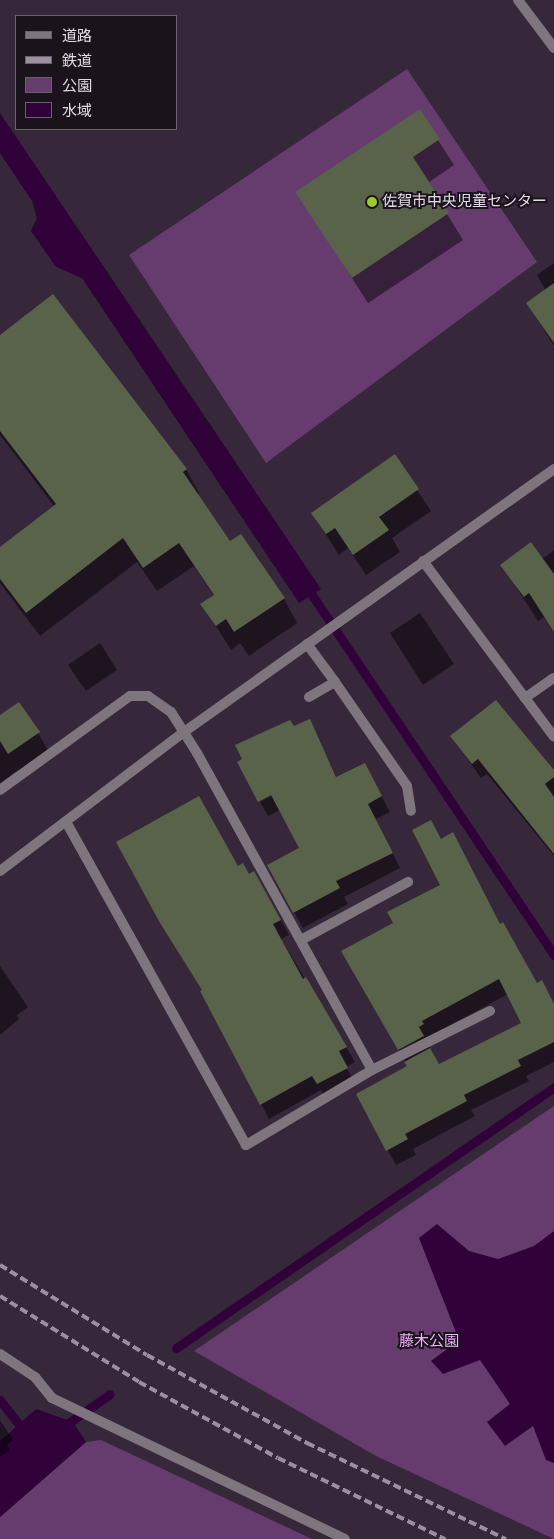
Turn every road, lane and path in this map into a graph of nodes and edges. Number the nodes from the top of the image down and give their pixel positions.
1 (518, 0) edge
2 (554, 48) edge
3 (554, 469) edge
4 (423, 561) junction
5 (307, 644) junction
6 (554, 678) edge
7 (334, 682) junction
8 (309, 697) dead end
9 (525, 698) junction
10 (184, 732) junction
11 (554, 737) edge
12 (0, 790) edge
13 (411, 811) dead end
14 (66, 822) junction
15 (0, 871) edge
16 (408, 882) dead end
17 (301, 940) junction
18 (490, 1011) dead end
19 (372, 1070) junction
20 (0, 1354) edge
21 (345, 1539) edge

1 - 2 street
3 - 4 street
4 - 5 street
4 - 9 street
5 - 7 street
5 - 10 street
6 - 9 street
7 - 8 street
7 - 13 street
9 - 11 street
10 - 12 street
10 - 14 street
10 - 17 street
14 - 15 street
14 - 19 street
16 - 17 street
17 - 19 street
18 - 19 street
20 - 21 street

